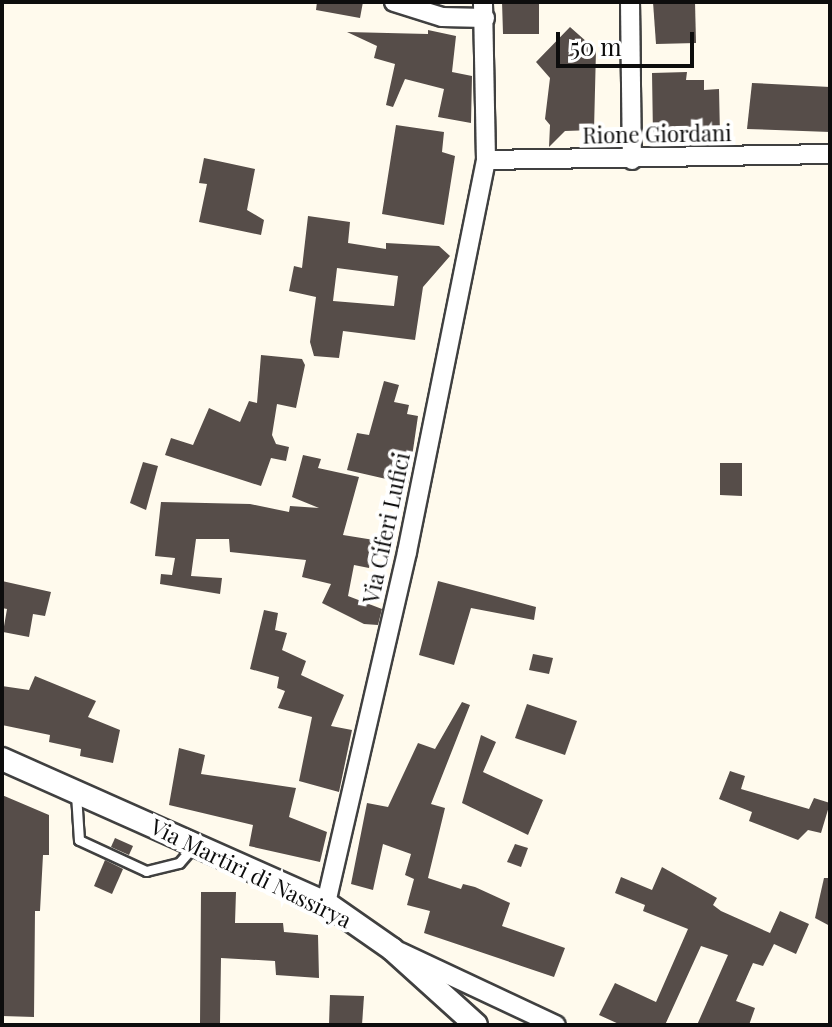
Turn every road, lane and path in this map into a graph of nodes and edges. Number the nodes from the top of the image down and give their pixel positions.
1 (394, 2) edge
2 (630, 2) edge
3 (484, 10) edge
4 (830, 154) edge
5 (486, 160) junction
6 (632, 160) junction
7 (2, 759) edge
8 (75, 791) junction
9 (196, 844) junction
10 (326, 903) junction
11 (392, 949) junction
12 (476, 1025) edge
13 (556, 1025) edge

1 - 3 street
2 - 6 street
3 - 5 street, Via Ciferi Lufici
4 - 6 street, Rione Giordani
5 - 6 street, Rione Giordani
5 - 10 street, Via Ciferi Lufici
7 - 8 street, Via Martiri di Nassirya
8 - 9 street, Via Martiri di Nassirya
8 - 9 lane
9 - 10 street, Via Martiri di Nassirya
10 - 11 street, Via Martiri di Nassirya
11 - 12 street, Via Martiri di Nassirya
11 - 13 street

